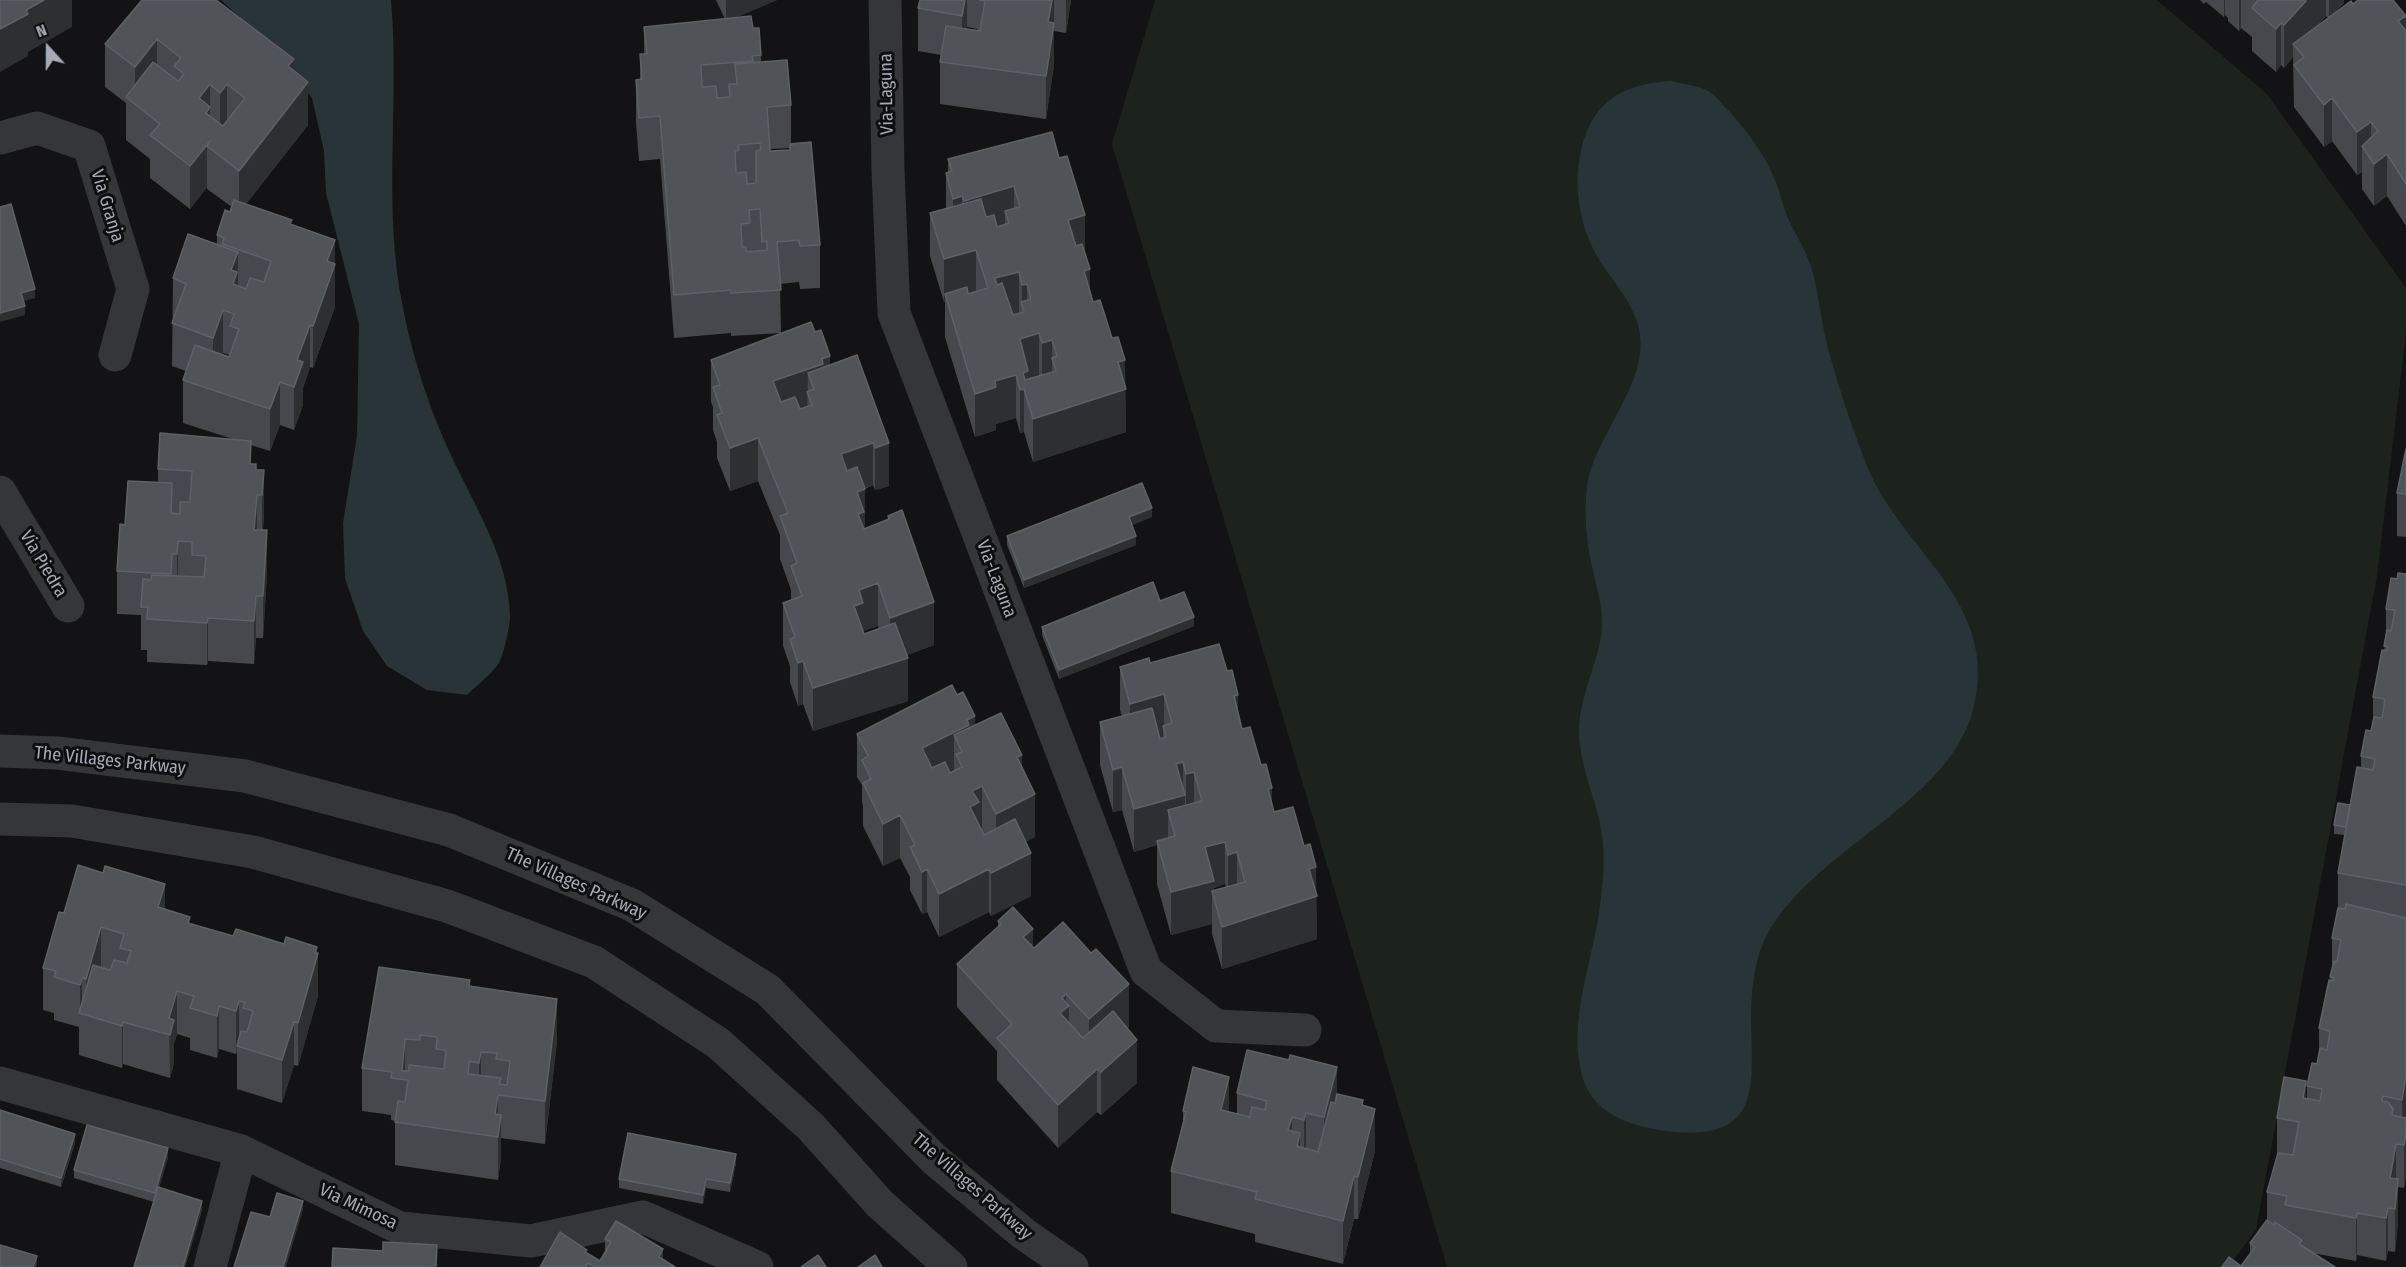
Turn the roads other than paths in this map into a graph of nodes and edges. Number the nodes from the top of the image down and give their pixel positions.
1 (885, 0) edge
2 (0, 138) edge
3 (115, 355) dead end
4 (0, 492) edge
5 (68, 606) dead end
6 (0, 751) edge
7 (0, 819) edge
8 (1305, 1030) dead end
9 (0, 1083) edge
10 (241, 1151) junction
11 (210, 1267) edge
12 (756, 1267) edge
13 (951, 1267) edge
14 (1072, 1267) edge

1 - 8 street, Via-Laguna
2 - 3 street, Via Granja
4 - 5 street, Via Piedra
6 - 14 street, The Villages Parkway
7 - 13 street
9 - 10 street, Via Mimosa
10 - 11 street
10 - 12 street, Via Mimosa

